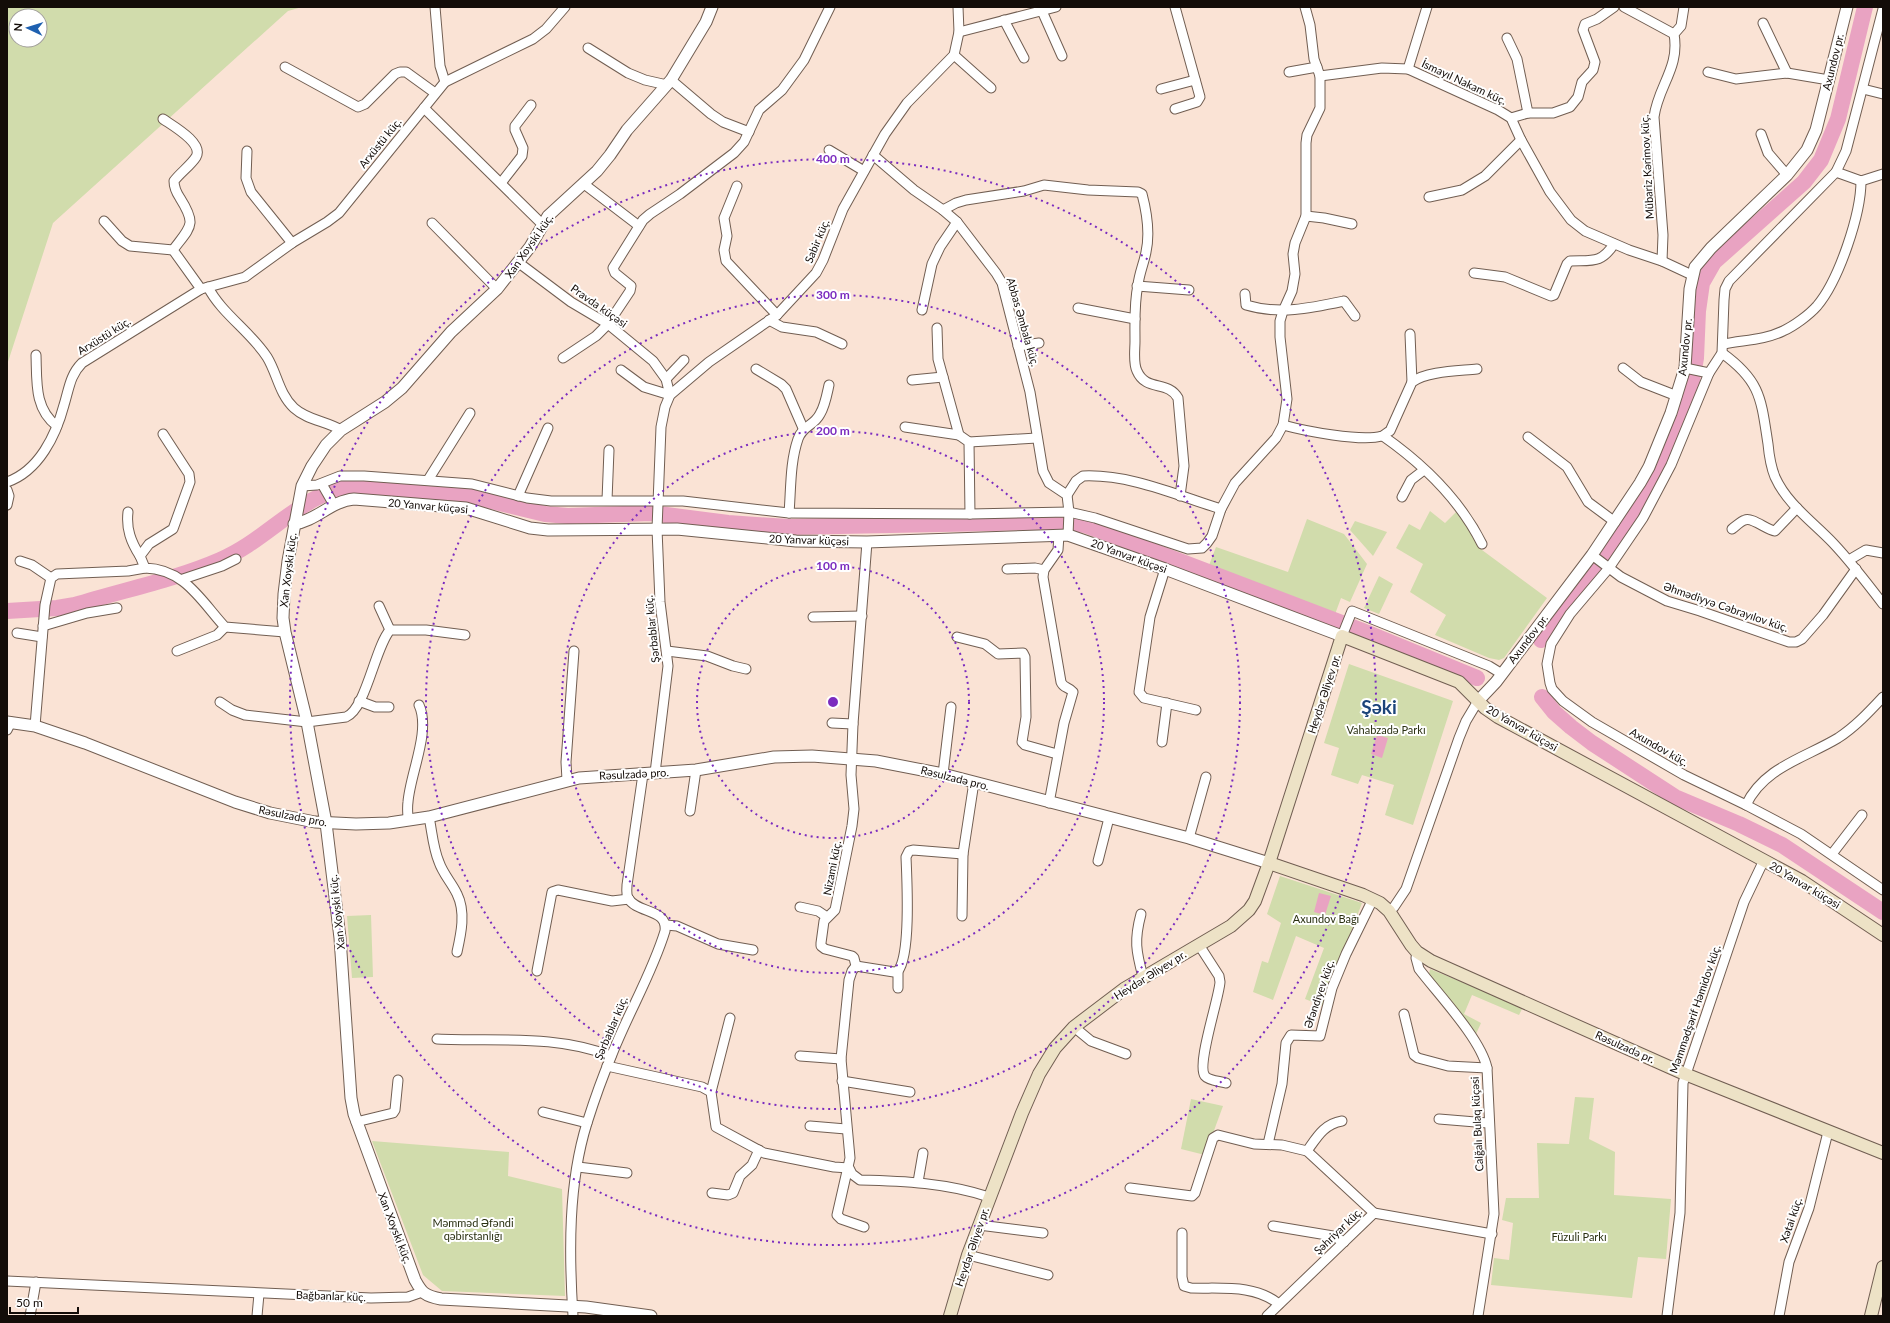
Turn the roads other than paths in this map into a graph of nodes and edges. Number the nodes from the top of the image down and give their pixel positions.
1 (435, 7) edge
2 (565, 7) edge
3 (712, 7) edge
4 (830, 7) edge
5 (958, 7) edge
6 (1056, 7) edge
7 (1175, 7) edge
8 (1305, 7) edge
9 (1427, 7) edge
10 (1614, 7) edge
11 (1624, 7) edge
12 (1684, 7) edge
13 (1847, 7) edge
14 (1883, 9) edge
15 (1042, 11) junction
16 (1004, 20) junction
17 (1763, 23) dead end
18 (960, 32) junction
19 (1674, 34) junction
20 (1507, 38) dead end
21 (588, 48) dead end
22 (954, 55) junction
23 (1062, 56) dead end
24 (1024, 58) dead end
25 (285, 67) dead end
26 (1408, 69) junction
27 (1288, 72) dead end
28 (1318, 72) junction
29 (1708, 72) dead end
30 (1787, 73) junction
31 (1195, 80) junction
32 (1829, 80) junction
33 (445, 82) junction
34 (669, 82) junction
35 (991, 88) dead end
36 (1161, 89) dead end
37 (1863, 89) junction
38 (435, 93) junction
39 (1883, 94) edge
40 (531, 105) dead end
41 (424, 108) junction
42 (1175, 108) dead end
43 (1528, 113) junction
44 (1511, 118) junction
45 (163, 119) dead end
46 (749, 132) junction
47 (1761, 134) dead end
48 (1521, 140) junction
49 (829, 150) dead end
50 (247, 151) dead end
51 (873, 155) junction
52 (864, 171) junction
53 (1836, 172) junction
54 (1883, 174) edge
55 (1787, 176) junction
56 (1861, 181) junction
57 (501, 183) junction
58 (584, 184) junction
59 (737, 186) dead end
60 (1429, 197) dead end
61 (943, 210) junction
62 (1306, 216) junction
63 (104, 222) dead end
64 (432, 222) dead end
65 (957, 222) junction
66 (542, 224) junction
67 (1352, 224) dead end
68 (639, 226) junction
69 (292, 243) junction
70 (1614, 244) junction
71 (173, 250) junction
72 (1662, 261) junction
73 (519, 263) junction
74 (1474, 273) dead end
75 (1692, 275) junction
76 (1137, 286) junction
77 (205, 288) junction
78 (497, 289) junction
79 (1189, 290) dead end
80 (1245, 294) dead end
81 (1078, 308) dead end
82 (922, 310) dead end
83 (1283, 310) junction
84 (1355, 316) dead end
85 (773, 317) junction
86 (1135, 319) junction
87 (608, 324) junction
88 (937, 328) dead end
89 (1410, 334) dead end
90 (1039, 343) dead end
91 (842, 344) dead end
92 (1724, 344) junction
93 (1018, 346) junction
94 (1722, 354) junction
95 (36, 355) dead end
96 (563, 358) dead end
97 (684, 360) dead end
98 (1624, 368) dead end
99 (1686, 368) junction
100 (756, 369) dead end
101 (1477, 369) dead end
102 (620, 370) dead end
103 (1705, 372) junction
104 (943, 377) junction
105 (666, 379) junction
106 (912, 380) dead end
107 (1412, 382) junction
108 (829, 385) dead end
109 (670, 395) junction
110 (1677, 396) junction
111 (470, 413) dead end
112 (57, 426) junction
113 (1283, 426) junction
114 (905, 427) dead end
115 (548, 428) dead end
116 (803, 428) junction
117 (341, 430) junction
118 (163, 434) dead end
119 (959, 435) junction
120 (1383, 436) junction
121 (1528, 437) dead end
122 (1037, 438) junction
123 (969, 442) junction
124 (609, 450) dead end
125 (1424, 470) junction
126 (428, 480) junction
127 (7, 482) edge
128 (323, 485) junction
129 (302, 486) junction
130 (7, 490) edge
131 (1067, 495) junction
132 (518, 496) junction
133 (1180, 496) junction
134 (1402, 497) dead end
135 (607, 500) junction
136 (658, 500) junction
137 (333, 502) junction
138 (7, 505) edge
139 (1797, 508) junction
140 (1221, 509) junction
141 (128, 512) dead end
142 (1069, 512) junction
143 (789, 513) junction
144 (970, 514) junction
145 (294, 522) junction
146 (1615, 522) junction
147 (657, 529) junction
148 (1732, 529) dead end
149 (1063, 535) junction
150 (867, 542) junction
151 (1482, 544) dead end
152 (1883, 553) edge
153 (140, 556) junction
154 (1594, 556) junction
155 (236, 559) dead end
156 (1849, 560) junction
157 (20, 561) dead end
158 (1607, 566) junction
159 (145, 568) junction
160 (1007, 569) dead end
161 (1165, 569) junction
162 (1856, 569) junction
163 (1044, 570) junction
164 (51, 578) junction
165 (183, 580) junction
166 (1883, 604) edge
167 (379, 606) dead end
168 (117, 608) dead end
169 (862, 616) junction
170 (813, 617) dead end
171 (43, 626) junction
172 (225, 627) junction
173 (390, 630) junction
174 (285, 632) junction
175 (17, 633) dead end
176 (1343, 633) junction
177 (465, 635) dead end
178 (42, 637) junction
179 (957, 637) dead end
180 (177, 651) dead end
181 (574, 651) dead end
182 (667, 651) junction
183 (746, 669) dead end
184 (1502, 674) junction
185 (1883, 697) edge
186 (1478, 701) junction
187 (220, 702) dead end
188 (359, 702) junction
189 (1166, 703) junction
190 (418, 705) dead end
191 (389, 707) dead end
192 (951, 707) dead end
193 (1196, 710) dead end
194 (307, 722) junction
195 (832, 723) dead end
196 (853, 724) junction
197 (8, 725) edge
198 (35, 726) junction
199 (1162, 742) dead end
200 (1057, 754) junction
201 (852, 759) junction
202 (696, 770) junction
203 (655, 773) junction
204 (644, 774) junction
205 (943, 774) junction
206 (1206, 777) dead end
207 (567, 780) junction
208 (974, 782) junction
209 (1049, 803) junction
210 (1746, 805) junction
211 (690, 811) dead end
212 (1862, 815) dead end
213 (429, 816) junction
214 (1109, 818) junction
215 (408, 820) junction
216 (326, 823) junction
217 (1189, 838) junction
218 (963, 854) junction
219 (1832, 854) junction
220 (1764, 860) junction
221 (1098, 861) dead end
222 (1269, 863) junction
223 (1883, 890) edge
224 (629, 899) junction
225 (1373, 899) junction
226 (800, 907) dead end
227 (1389, 911) junction
228 (1141, 914) dead end
229 (962, 916) dead end
230 (827, 917) junction
231 (666, 925) junction
232 (1883, 935) edge
233 (1198, 945) junction
234 (753, 950) dead end
235 (457, 952) dead end
236 (1417, 952) junction
237 (856, 966) junction
238 (537, 971) dead end
239 (898, 971) junction
240 (1143, 977) junction
241 (898, 988) dead end
242 (1404, 1014) dead end
243 (730, 1018) dead end
244 (1074, 1028) junction
245 (437, 1039) dead end
246 (1126, 1054) dead end
247 (611, 1056) junction
248 (800, 1056) dead end
249 (841, 1059) junction
250 (607, 1066) junction
251 (1487, 1068) junction
252 (1685, 1074) junction
253 (398, 1080) dead end
254 (842, 1081) junction
255 (1226, 1082) dead end
256 (711, 1092) junction
257 (910, 1092) dead end
258 (543, 1112) dead end
259 (1439, 1119) dead end
260 (1342, 1121) dead end
261 (356, 1122) junction
262 (587, 1123) junction
263 (1488, 1123) junction
264 (810, 1126) dead end
265 (846, 1129) junction
266 (1828, 1132) junction
267 (1268, 1144) junction
268 (758, 1150) junction
269 (1307, 1151) junction
270 (923, 1153) dead end
271 (1883, 1153) edge
272 (578, 1167) junction
273 (849, 1168) junction
274 (627, 1173) dead end
275 (918, 1182) junction
276 (1130, 1188) dead end
277 (712, 1193) dead end
278 (990, 1197) junction
279 (1374, 1213) junction
280 (979, 1225) junction
281 (1273, 1226) dead end
282 (864, 1227) dead end
283 (1182, 1233) dead end
284 (1043, 1234) dead end
285 (1492, 1234) junction
286 (1344, 1242) junction
287 (968, 1255) junction
288 (1883, 1267) edge
289 (1048, 1276) dead end
290 (7, 1281) edge
291 (36, 1282) junction
292 (422, 1292) junction
293 (259, 1294) junction
294 (1279, 1304) junction
295 (573, 1311) edge
296 (30, 1316) edge
297 (257, 1316) edge
298 (651, 1316) edge
299 (950, 1316) edge
300 (1267, 1316) edge
301 (1478, 1316) edge
302 (1667, 1316) edge
303 (1779, 1316) edge
304 (1871, 1316) edge

1 - 33 street
2 - 33 street, Arxüstü küç.
3 - 34 street, Xan Xoyski küç.
4 - 46 street
5 - 18 street, Sabir küç.
6 - 15 street
7 - 31 street
8 - 28 street
9 - 26 street
10 - 43 street
11 - 19 street
12 - 19 street, Mübariz Kərimov küç.
13 - 32 street, Axundov pr.
14 - 37 street
15 - 16 street
15 - 23 street
16 - 18 street
16 - 24 street
17 - 30 street
18 - 22 street, Sabir küç.
19 - 72 street, Mübariz Kərimov küç.
20 - 43 street
21 - 34 street
22 - 35 street
22 - 51 street, Sabir küç.
25 - 38 street
26 - 28 street, İsmayıl Nakam küç.
26 - 44 street, İsmayıl Nakam küç.
27 - 28 street, İsmayıl Nakam küç.
28 - 62 street
29 - 30 street
30 - 32 street
31 - 36 street
31 - 42 street
32 - 55 street, Axundov pr.
33 - 38 street, Arxüstü küç.
34 - 46 street
34 - 58 street, Xan Xoyski küç.
37 - 39 street
37 - 53 street
38 - 41 street, Arxüstü küç.
40 - 57 street
41 - 57 street
41 - 69 street, Arxüstü küç.
43 - 44 street
44 - 48 street, İsmayıl Nakam küç.
45 - 71 street
46 - 68 street
47 - 55 street
48 - 60 street
48 - 70 street, İsmayıl Nakam küç.
49 - 52 street
50 - 69 street
51 - 52 street, Sabir küç.
51 - 61 street, Abbas Əmbala küç.
52 - 85 street, Sabir küç.
53 - 56 street
53 - 92 street
54 - 56 street
55 - 75 street, Axundov pr.
56 - 92 street
57 - 66 street
58 - 66 street, Xan Xoyski küç.
58 - 68 street
59 - 85 street
61 - 65 street, Abbas Əmbala küç.
61 - 76 street
62 - 67 street
62 - 83 street
63 - 71 street
64 - 78 street
65 - 82 street
65 - 93 street, Abbas Əmbala küç.
66 - 73 street, Xan Xoyski küç.
68 - 87 street
69 - 77 street, Arxüstü küç.
70 - 72 street, İsmayıl Nakam küç.
70 - 74 street
71 - 77 street
72 - 75 street, İsmayıl Nakam küç.
73 - 78 street, Xan Xoyski küç.
73 - 87 street, Pravda küçəsi
75 - 99 street, Axundov pr.
76 - 79 street
76 - 86 street
77 - 112 street, Arxüstü küç.
77 - 117 street
78 - 117 street, Xan Xoyski küç.
80 - 83 street
81 - 86 street
83 - 84 street
83 - 113 street
85 - 91 street
85 - 109 street, Sabir küç.
86 - 133 street
87 - 96 street
87 - 105 street, Pravda küçəsi
88 - 104 street
89 - 107 street
90 - 93 street
92 - 94 street
93 - 122 street, Abbas Əmbala küç.
94 - 103 street, Axundov küç.
94 - 139 street
95 - 112 street
97 - 105 street
98 - 110 street
99 - 103 street
99 - 110 street, Axundov pr.
100 - 116 street
101 - 107 street
102 - 109 street
103 - 158 street, Axundov küç.
104 - 106 street
104 - 119 street
105 - 109 street, Pravda küçəsi
107 - 120 street
108 - 116 street
109 - 136 street
110 - 146 street, Axundov pr.
111 - 126 street
112 - 127 street, Arxüstü küç.
113 - 120 street
113 - 140 street
114 - 119 street
115 - 132 street
116 - 143 street
117 - 129 street, Xan Xoyski küç.
118 - 153 street
119 - 123 street
120 - 125 street
121 - 146 street
122 - 123 street
122 - 131 street, Abbas Əmbala küç.
123 - 144 street
124 - 135 street
125 - 134 street
125 - 151 street
126 - 128 street
126 - 132 street
128 - 129 street
128 - 137 street
129 - 145 street, Xan Xoyski küç.
130 - 138 street
131 - 133 street
131 - 142 street
132 - 135 street
133 - 140 street
135 - 136 street
136 - 143 street
136 - 147 street, Şərbablar küç.
137 - 145 street, 20 Yanvar küçəsi
137 - 147 street, 20 Yanvar küçəsi
139 - 148 street
139 - 156 street
140 - 142 street
141 - 153 street
142 - 144 street
142 - 149 street
143 - 144 street
145 - 174 street, Xan Xoyski küç.
146 - 154 street, Axundov pr.
147 - 150 street, 20 Yanvar küçəsi
147 - 182 street, Şərbablar küç.
149 - 150 street, 20 Yanvar küçəsi
149 - 161 street, 20 Yanvar küçəsi
149 - 163 street
150 - 169 street, Nizami küç.
152 - 156 street
153 - 159 street
154 - 158 street, Əhmədiyyə Cəbrayılov küç.
154 - 184 street, Axundov pr.
155 - 165 street
156 - 162 street
157 - 164 street
158 - 162 street, Əhmədiyyə Cəbrayılov küç.
158 - 210 street, Axundov küç.
159 - 164 street
159 - 165 street
160 - 163 street
161 - 176 street, 20 Yanvar küçəsi
161 - 189 street
162 - 166 street
163 - 200 street
164 - 171 street
165 - 172 street
167 - 173 street
168 - 171 street
169 - 170 street
169 - 196 street, Nizami küç.
171 - 178 street
172 - 174 street
172 - 180 street
173 - 177 street
173 - 188 street
174 - 194 street, Xan Xoyski küç.
175 - 178 street
176 - 184 street
176 - 186 main road, 20 Yanvar küçəsi
176 - 222 main road, Heydər Əliyev pr.
178 - 198 street
179 - 200 street
181 - 207 street
182 - 183 street
182 - 203 street, Şərbablar küç.
184 - 186 street, Axundov pr.
185 - 210 street
186 - 220 main road, 20 Yanvar küçəsi
186 - 227 street
187 - 194 street
188 - 191 street
188 - 194 street
189 - 193 street
189 - 199 street
190 - 215 street
192 - 205 street
194 - 216 street, Xan Xoyski küç.
195 - 196 street
196 - 201 street, Nizami küç.
197 - 198 street, Rəsulzadə pro.
198 - 216 street, Rəsulzadə pro.
200 - 209 street
201 - 202 street, Rəsulzadə pro.
201 - 205 street, Rəsulzadə pro.
201 - 230 street, Nizami küç.
202 - 203 street, Rəsulzadə pro.
202 - 211 street
203 - 204 street, Rəsulzadə pro.
204 - 207 street, Rəsulzadə pro.
204 - 224 street
205 - 208 street, Rəsulzadə pro.
206 - 217 street
207 - 213 street, Rəsulzadə pro.
208 - 209 street, Rəsulzadə pro.
208 - 218 street
209 - 214 street, Rəsulzadə pro.
210 - 219 street, Axundov küç.
212 - 219 street
213 - 215 street, Rəsulzadə pro.
213 - 235 street
214 - 217 street, Rəsulzadə pro.
214 - 221 street
215 - 216 street, Rəsulzadə pro.
216 - 261 street, Xan Xoyski küç.
217 - 222 street, Rəsulzadə pro.
218 - 229 street
218 - 239 street
219 - 223 street, Axundov küç.
220 - 232 main road, 20 Yanvar küçəsi
220 - 252 street, Məmmədşərif Həmidov küç.
222 - 225 main road
222 - 233 main road, Heydər Əliyev pr.
224 - 231 street
224 - 238 street
225 - 227 main road
225 - 267 street, Əfəndiyev küç.
226 - 230 street
227 - 236 main road, Rəsulzadə pr.
228 - 240 street
230 - 237 street, Nizami küç.
231 - 234 street
231 - 247 street, Şərbablar küç.
233 - 240 main road, Heydər Əliyev pr.
233 - 255 street
236 - 251 street, Calğalı Bulaq küçəsi
236 - 252 main road, Rəsulzadə pr.
237 - 239 street
237 - 249 street
239 - 241 street
240 - 244 main road, Heydər Əliyev pr.
242 - 251 street
243 - 256 street
244 - 246 street
244 - 278 main road, Heydər Əliyev pr.
245 - 247 street
247 - 250 street, Şərbablar küç.
248 - 249 street
249 - 254 street
250 - 256 street
250 - 262 street, Şərbablar küç.
251 - 263 street, Calğalı Bulaq küçəsi
252 - 266 main road, Rəsulzadə pr.
252 - 302 street, Məmmədşərif Həmidov küç.
253 - 261 street
254 - 257 street
254 - 265 street
256 - 268 street
258 - 262 street
259 - 263 street
260 - 269 street
261 - 292 street, Xan Xoyski küç.
262 - 272 street, Şərbablar küç.
263 - 285 street, Calğalı Bulaq küçəsi
264 - 265 street
265 - 273 street
266 - 271 main road, Rəsulzadə pr.
266 - 303 street, Xətai küç.
267 - 269 street
267 - 276 street
268 - 273 street
268 - 277 street
269 - 279 street
270 - 275 street
272 - 274 street
272 - 295 street, Şərbablar küç.
273 - 275 street
273 - 282 street
275 - 278 street
278 - 280 main road, Heydər Əliyev pr.
279 - 285 street, Şəhriyar küç.
279 - 286 street, Şəhriyar küç.
280 - 284 street
280 - 287 main road, Heydər Əliyev pr.
281 - 286 street
283 - 294 street
285 - 301 street, Calğalı Bulaq küçəsi
286 - 294 street, Şəhriyar küç.
287 - 289 street
287 - 299 main road, Heydər Əliyev pr.
288 - 304 main road
290 - 291 street, Bağbanlar küç.
291 - 293 street, Bağbanlar küç.
291 - 296 street
292 - 293 street, Bağbanlar küç.
292 - 295 street
293 - 297 street
294 - 300 street, Şəhriyar küç.
295 - 298 street

